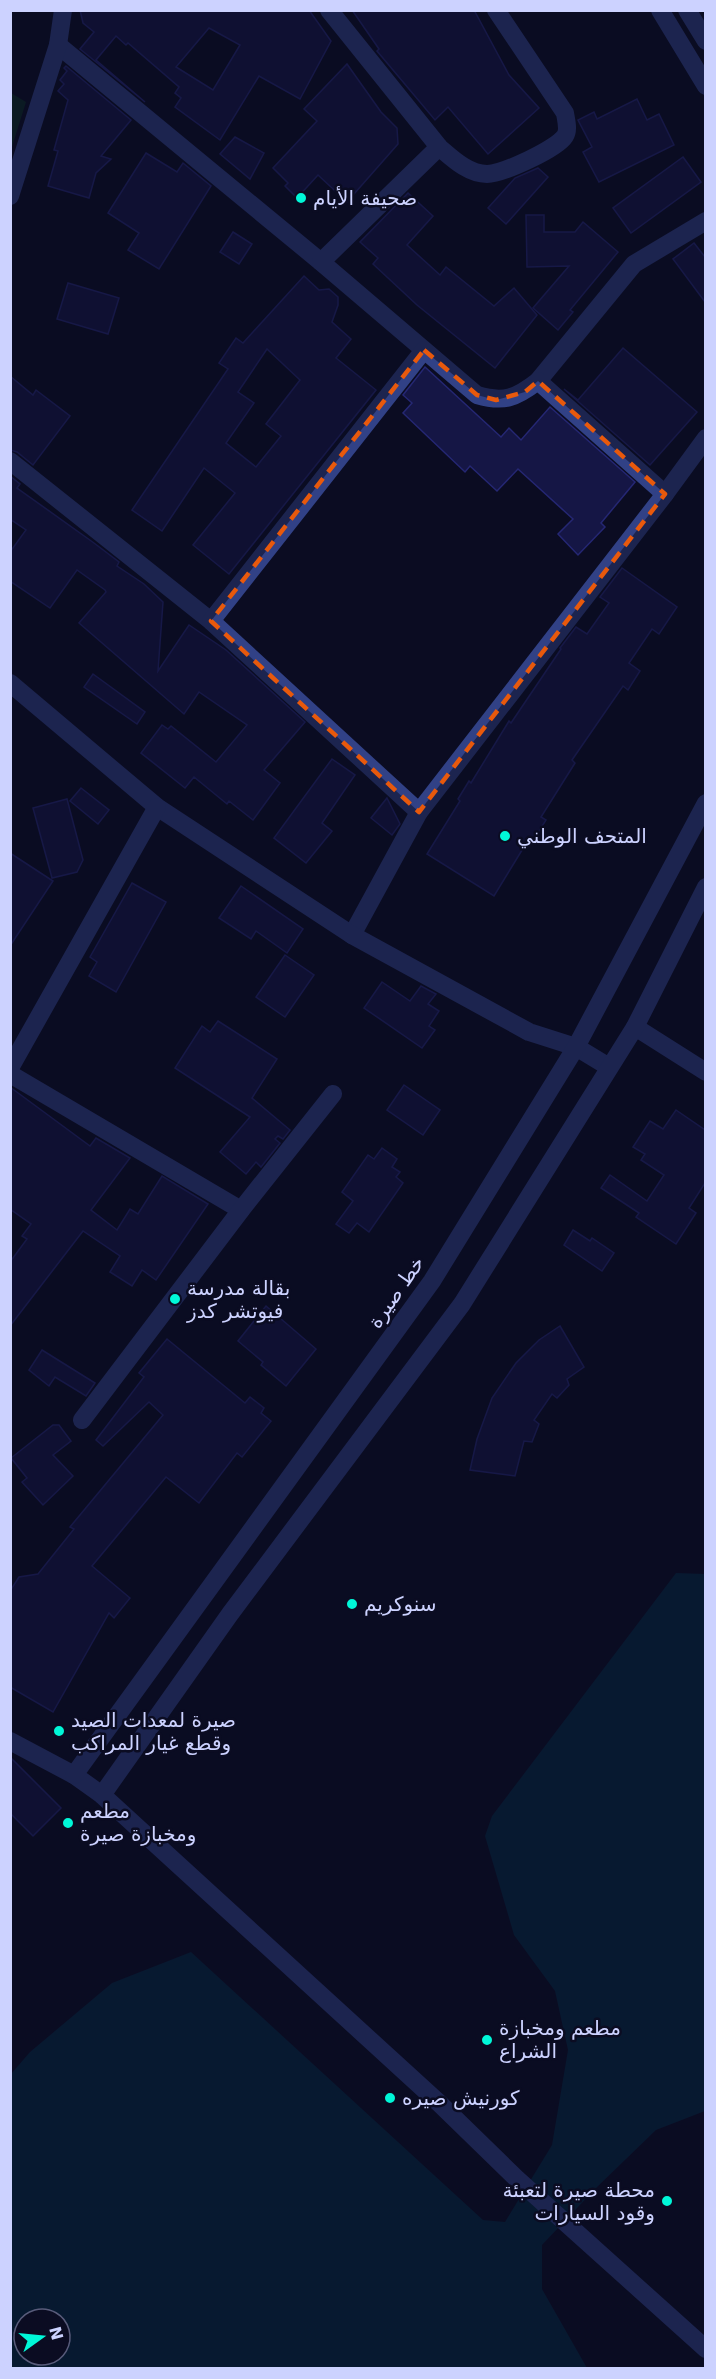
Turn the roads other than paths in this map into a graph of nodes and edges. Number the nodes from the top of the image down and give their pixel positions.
1 (63, 10) edge
2 (329, 10) edge
3 (496, 10) edge
4 (660, 10) edge
5 (687, 10) edge
6 (705, 41) edge
7 (58, 45) junction
8 (705, 86) edge
9 (439, 147) junction
10 (10, 196) edge
11 (705, 222) edge
12 (321, 262) junction
13 (424, 350) junction
14 (538, 381) junction
15 (705, 438) edge
16 (10, 461) edge
17 (665, 494) junction
18 (211, 621) junction
19 (10, 683) edge
20 (705, 803) edge
21 (158, 807) junction
22 (419, 812) junction
23 (705, 887) edge
24 (352, 935) junction
25 (635, 1027) junction
26 (576, 1047) junction
27 (609, 1067) junction
28 (10, 1068) edge
29 (705, 1072) edge
30 (10, 1074) edge
31 (333, 1094) dead end
32 (241, 1210) junction
33 (82, 1420) dead end
34 (10, 1741) edge
35 (74, 1775) junction
36 (102, 1795) junction
37 (705, 2349) edge

1 - 7 street
2 - 9 street
3 - 9 street
4 - 8 street
5 - 6 street
7 - 10 street
7 - 12 street
9 - 12 street
11 - 14 street
12 - 13 street
13 - 14 street
13 - 18 street
14 - 17 street
15 - 17 street
16 - 18 street
17 - 22 street
18 - 22 street
19 - 21 street
20 - 26 street, خط صيرة
21 - 24 street
21 - 28 street
22 - 24 street
23 - 25 street
24 - 26 street
25 - 27 street
25 - 29 street
26 - 27 street
26 - 35 street, خط صيرة
27 - 36 street
30 - 32 street
31 - 32 street
32 - 33 street
34 - 35 street
35 - 36 street
36 - 37 street

